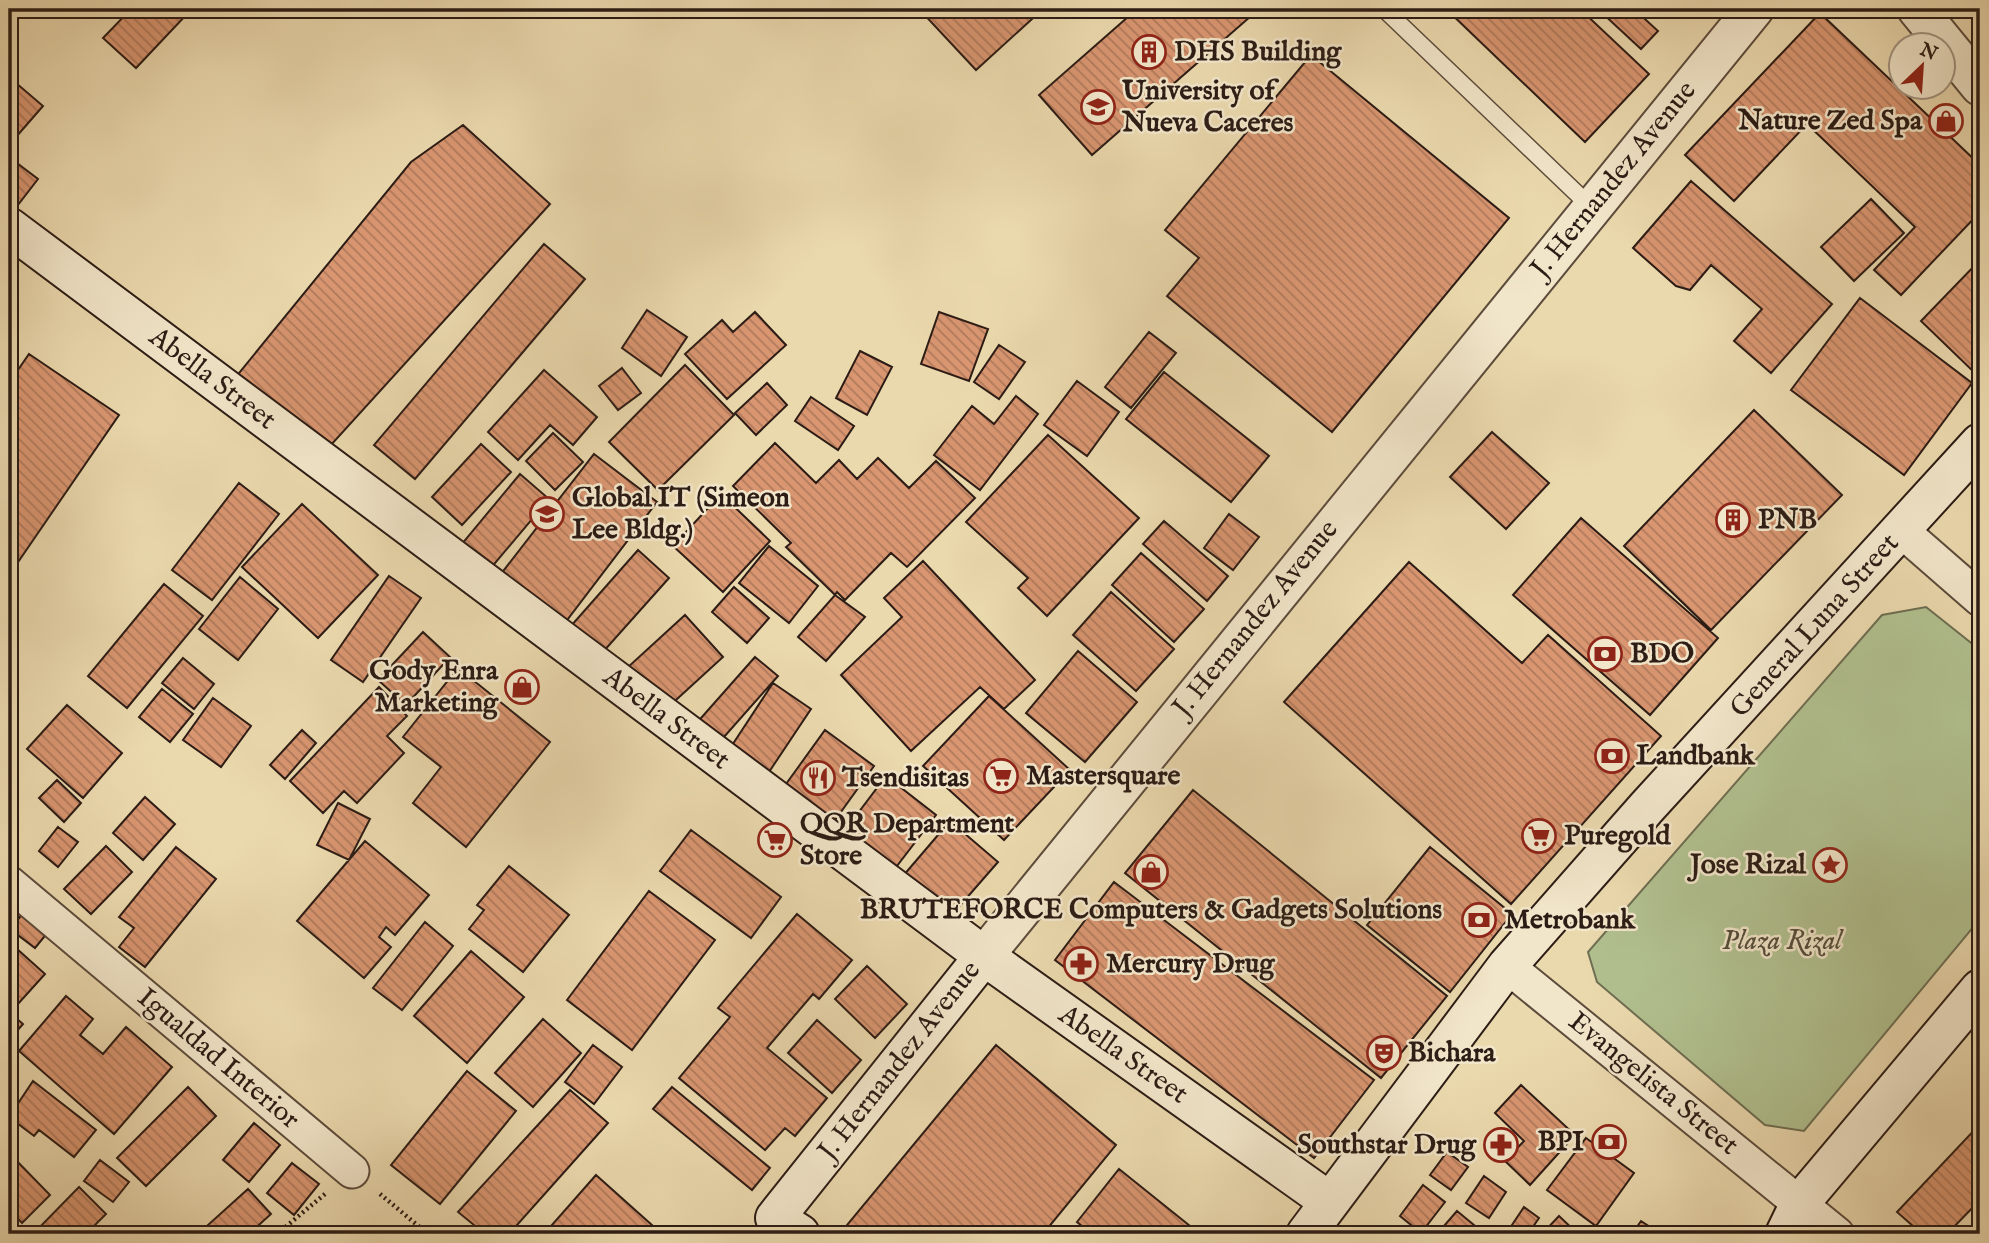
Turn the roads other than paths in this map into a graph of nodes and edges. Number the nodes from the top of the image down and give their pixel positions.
1 (1384, 9) edge
2 (1754, 9) edge
3 (1935, 14) edge
4 (1980, 86) edge
5 (1591, 208) junction
6 (9, 227) edge
7 (1980, 443) edge
8 (1902, 531) junction
9 (1980, 599) edge
10 (9, 883) edge
11 (984, 957) junction
12 (1507, 966) junction
13 (1978, 995) edge
14 (352, 1171) road end
15 (1330, 1202) junction
16 (1793, 1218) edge
17 (779, 1229) edge
18 (1306, 1234) edge
19 (1838, 1234) edge

1 - 5 lane
2 - 5 main road, J. Hernandez Avenue
3 - 4 main road
5 - 11 main road, J. Hernandez Avenue
6 - 11 main road, Abella Street
7 - 8 main road, General Luna Street
8 - 9 street
8 - 12 main road, General Luna Street
10 - 14 street, Igualdad Interior
11 - 15 main road, Abella Street
11 - 17 main road, J. Hernandez Avenue
12 - 15 main road, General Luna Street
12 - 16 street, Evangelista Street
13 - 16 main road
15 - 18 main road, General Luna Street
16 - 19 street, Evangelista Street

